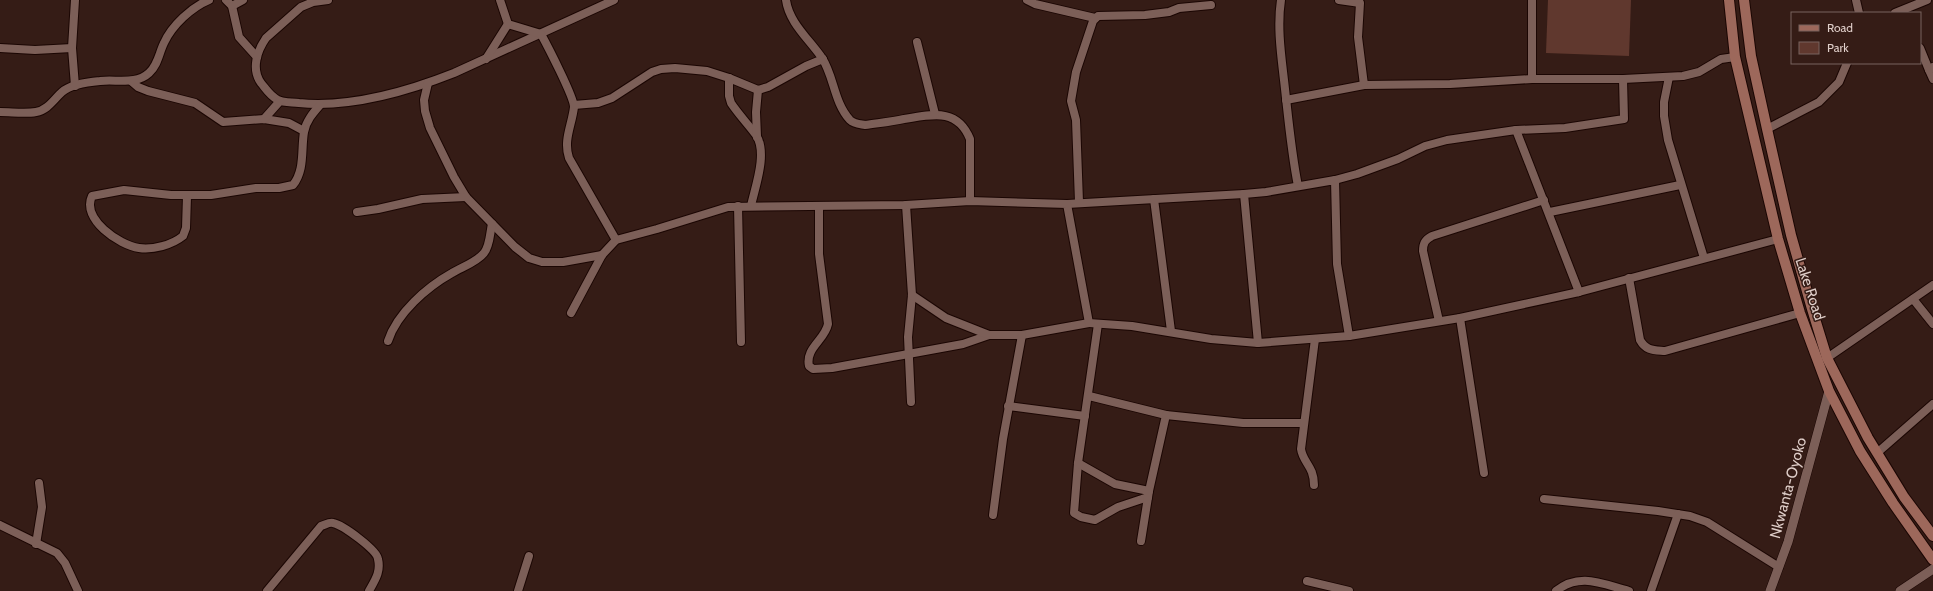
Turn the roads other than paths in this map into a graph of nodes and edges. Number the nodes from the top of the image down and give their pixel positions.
1 (75, 0) edge
2 (209, 0) edge
3 (243, 0) edge
4 (328, 0) edge
5 (500, 0) edge
6 (786, 0) edge
7 (1027, 0) edge
8 (1281, 0) edge
9 (1340, 0) edge
10 (1532, 0) edge
11 (1729, 0) edge
12 (1744, 0) edge
13 (1856, 0) edge
14 (1927, 0) edge
15 (611, 1) edge
16 (1360, 1) edge
17 (229, 3) edge
18 (1211, 5) dead end
19 (1905, 11) edge
20 (1858, 12) edge
21 (1095, 18) junction
22 (508, 24) junction
23 (541, 34) junction
24 (916, 42) dead end
25 (0, 48) edge
26 (72, 48) junction
27 (1921, 50) edge
28 (257, 57) junction
29 (1735, 57) junction
30 (485, 59) junction
31 (823, 59) junction
32 (1847, 64) edge
33 (1931, 68) edge
34 (1669, 77) junction
35 (729, 78) junction
36 (1532, 79) junction
37 (1623, 79) junction
38 (1933, 79) edge
39 (131, 81) junction
40 (428, 83) junction
41 (74, 86) junction
42 (1364, 86) junction
43 (758, 90) junction
44 (1286, 100) junction
45 (280, 101) junction
46 (320, 104) junction
47 (574, 105) junction
48 (0, 112) edge
49 (935, 114) junction
50 (264, 119) junction
51 (1767, 129) junction
52 (1516, 130) junction
53 (304, 131) junction
54 (757, 137) junction
55 (1334, 180) junction
56 (1680, 185) junction
57 (1298, 186) junction
58 (1244, 194) junction
59 (187, 196) junction
60 (466, 197) junction
61 (1154, 199) junction
62 (1544, 200) junction
63 (970, 201) junction
64 (1079, 202) junction
65 (1067, 204) junction
66 (906, 205) junction
67 (738, 206) junction
68 (751, 206) junction
69 (819, 206) junction
70 (357, 212) dead end
71 (1550, 212) junction
72 (492, 224) junction
73 (1778, 239) junction
74 (616, 240) junction
75 (602, 255) junction
76 (1704, 258) junction
77 (1629, 278) junction
78 (1933, 285) edge
79 (1579, 292) junction
80 (912, 295) junction
81 (1913, 299) junction
82 (571, 313) dead end
83 (1800, 313) junction
84 (1460, 318) junction
85 (1439, 321) junction
86 (1094, 323) junction
87 (1933, 324) edge
88 (1171, 331) junction
89 (989, 335) junction
90 (1022, 335) junction
91 (1349, 336) junction
92 (1315, 339) junction
93 (388, 341) dead end
94 (741, 342) dead end
95 (1258, 343) junction
96 (909, 354) junction
97 (1827, 358) junction
98 (1829, 391) junction
99 (1089, 396) junction
100 (911, 402) dead end
101 (1933, 404) edge
102 (1008, 406) junction
103 (1166, 415) junction
104 (1085, 416) junction
105 (1304, 423) junction
106 (1877, 453) junction
107 (1078, 463) junction
108 (1484, 473) dead end
109 (39, 483) dead end
110 (1314, 485) dead end
111 (1149, 494) junction
112 (1544, 499) dead end
113 (1678, 514) junction
114 (992, 515) dead end
115 (0, 525) edge
116 (1932, 531) edge
117 (1141, 541) dead end
118 (36, 544) junction
119 (529, 556) dead end
120 (1933, 560) edge
121 (1779, 567) junction
122 (1933, 569) edge
123 (1307, 581) dead end
124 (78, 591) edge
125 (267, 591) edge
126 (369, 591) edge
127 (518, 591) edge
128 (1349, 591) edge
129 (1556, 591) edge
130 (1628, 591) edge
131 (1652, 591) edge
132 (1770, 591) edge
133 (1900, 591) edge

1 - 26 street
2 - 39 street
3 - 17 street
4 - 28 street
5 - 22 street
6 - 31 street
7 - 21 street
8 - 44 street
9 - 16 street
10 - 36 street
11 - 29 main road, Lake Road
12 - 51 main road, Lake Road
13 - 20 street
14 - 19 street
15 - 23 street
16 - 42 street
17 - 28 street
18 - 21 street
21 - 64 street
22 - 23 street
22 - 30 street
23 - 30 street
23 - 47 street
24 - 49 street
25 - 26 street
26 - 41 street
27 - 33 street
28 - 45 street
29 - 34 street
29 - 73 main road, Lake Road
30 - 40 street
31 - 43 street
31 - 49 street
32 - 51 street
33 - 38 street
34 - 37 street
34 - 56 street
35 - 43 street
35 - 47 street
35 - 54 street
36 - 37 street
36 - 42 street
37 - 52 street
39 - 41 street
39 - 50 street
40 - 46 street
40 - 60 street
41 - 48 street
42 - 44 street
43 - 54 street
44 - 57 street
45 - 46 street
45 - 50 street
46 - 53 street
47 - 74 street
49 - 63 street
50 - 53 street
51 - 97 main road, Lake Road
52 - 55 street
52 - 62 street
53 - 59 street
54 - 68 street
55 - 57 street
55 - 91 street
56 - 71 street
56 - 76 street
57 - 58 street
58 - 61 street
58 - 95 street
59 - 59 street
60 - 70 street
60 - 72 street
61 - 64 street
61 - 88 street
62 - 71 street
62 - 85 street
63 - 65 street
63 - 66 street
64 - 65 street
65 - 86 street
66 - 69 street
66 - 80 street
67 - 68 street
67 - 74 street
67 - 94 street
68 - 69 street
69 - 96 street
71 - 79 street
72 - 75 street
72 - 93 street
73 - 76 street
73 - 83 main road, Lake Road
74 - 75 street
75 - 82 street
76 - 77 street
77 - 79 street
77 - 83 street
78 - 81 street
79 - 84 street
80 - 89 street
80 - 96 street
81 - 87 street
81 - 97 street
83 - 98 main road, Lake Road
84 - 85 street
84 - 108 street
85 - 91 street
86 - 88 street
86 - 90 street
86 - 99 street
88 - 95 street
89 - 90 street
89 - 96 street
90 - 102 street
91 - 92 street
92 - 95 street
92 - 105 street
96 - 100 street
97 - 106 main road, Lake Road
98 - 120 main road, Lake Road
98 - 121 street, Nkwanta-Oyoko
99 - 103 street
99 - 104 street
101 - 106 street
102 - 104 street
102 - 114 street
103 - 105 street
103 - 111 street
104 - 107 street
105 - 110 street
106 - 116 main road, Lake Road
107 - 111 street
107 - 111 street
109 - 118 street
111 - 117 street
112 - 113 street
113 - 121 street
113 - 131 street
115 - 118 street
118 - 124 street
119 - 127 street
121 - 132 street, Nkwanta-Oyoko
122 - 133 street
123 - 128 street
125 - 126 street
129 - 130 street

